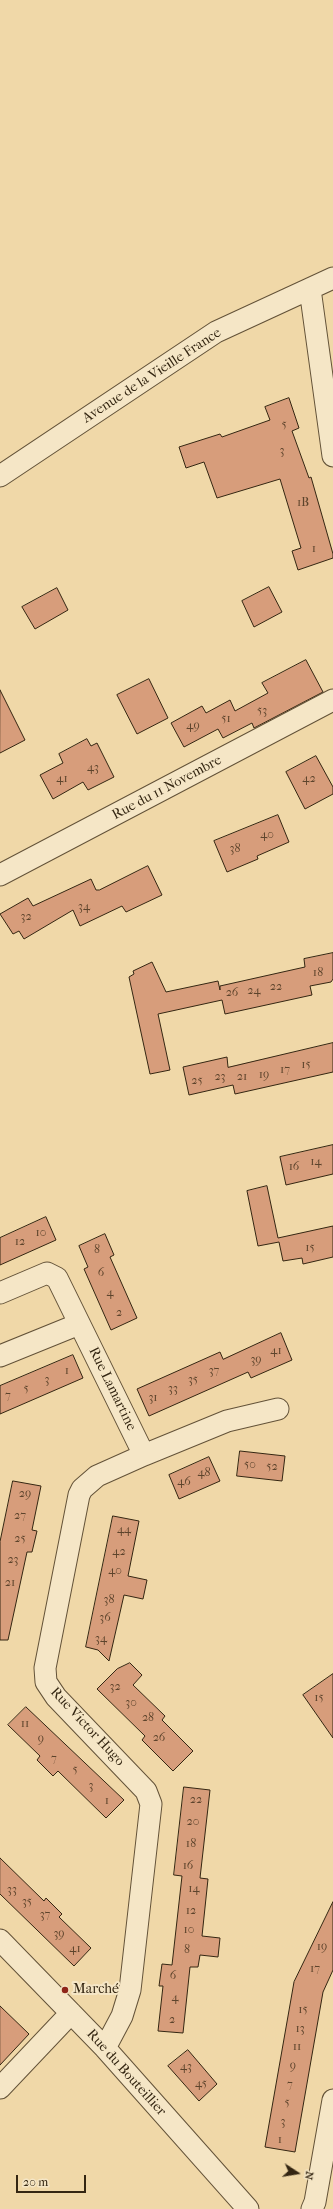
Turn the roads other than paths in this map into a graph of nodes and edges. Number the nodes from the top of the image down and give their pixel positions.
1 (333, 278) edge
2 (310, 289) junction
3 (333, 456) edge
4 (0, 476) edge
5 (333, 700) edge
6 (0, 875) edge
7 (0, 1293) edge
8 (79, 1324) junction
9 (0, 1356) edge
10 (278, 1409) dead end
11 (144, 1455) junction
12 (0, 1940) edge
13 (71, 2013) junction
14 (105, 2048) junction
15 (0, 2088) edge
16 (333, 2100) edge
17 (248, 2209) edge
18 (312, 2209) edge

1 - 2 street, Avenue de la Vieille France
2 - 3 street
2 - 4 street, Avenue de la Vieille France
5 - 6 street, Rue du 11 Novembre
7 - 8 street, Rue Lamartine
8 - 9 street
8 - 11 street, Rue Lamartine
10 - 11 street, Rue Victor Hugo
11 - 14 street, Rue Victor Hugo
12 - 13 street, Rue du Bouteillier
13 - 14 street, Rue du Bouteillier
13 - 15 street
14 - 17 street, Rue du Bouteillier
16 - 18 street

